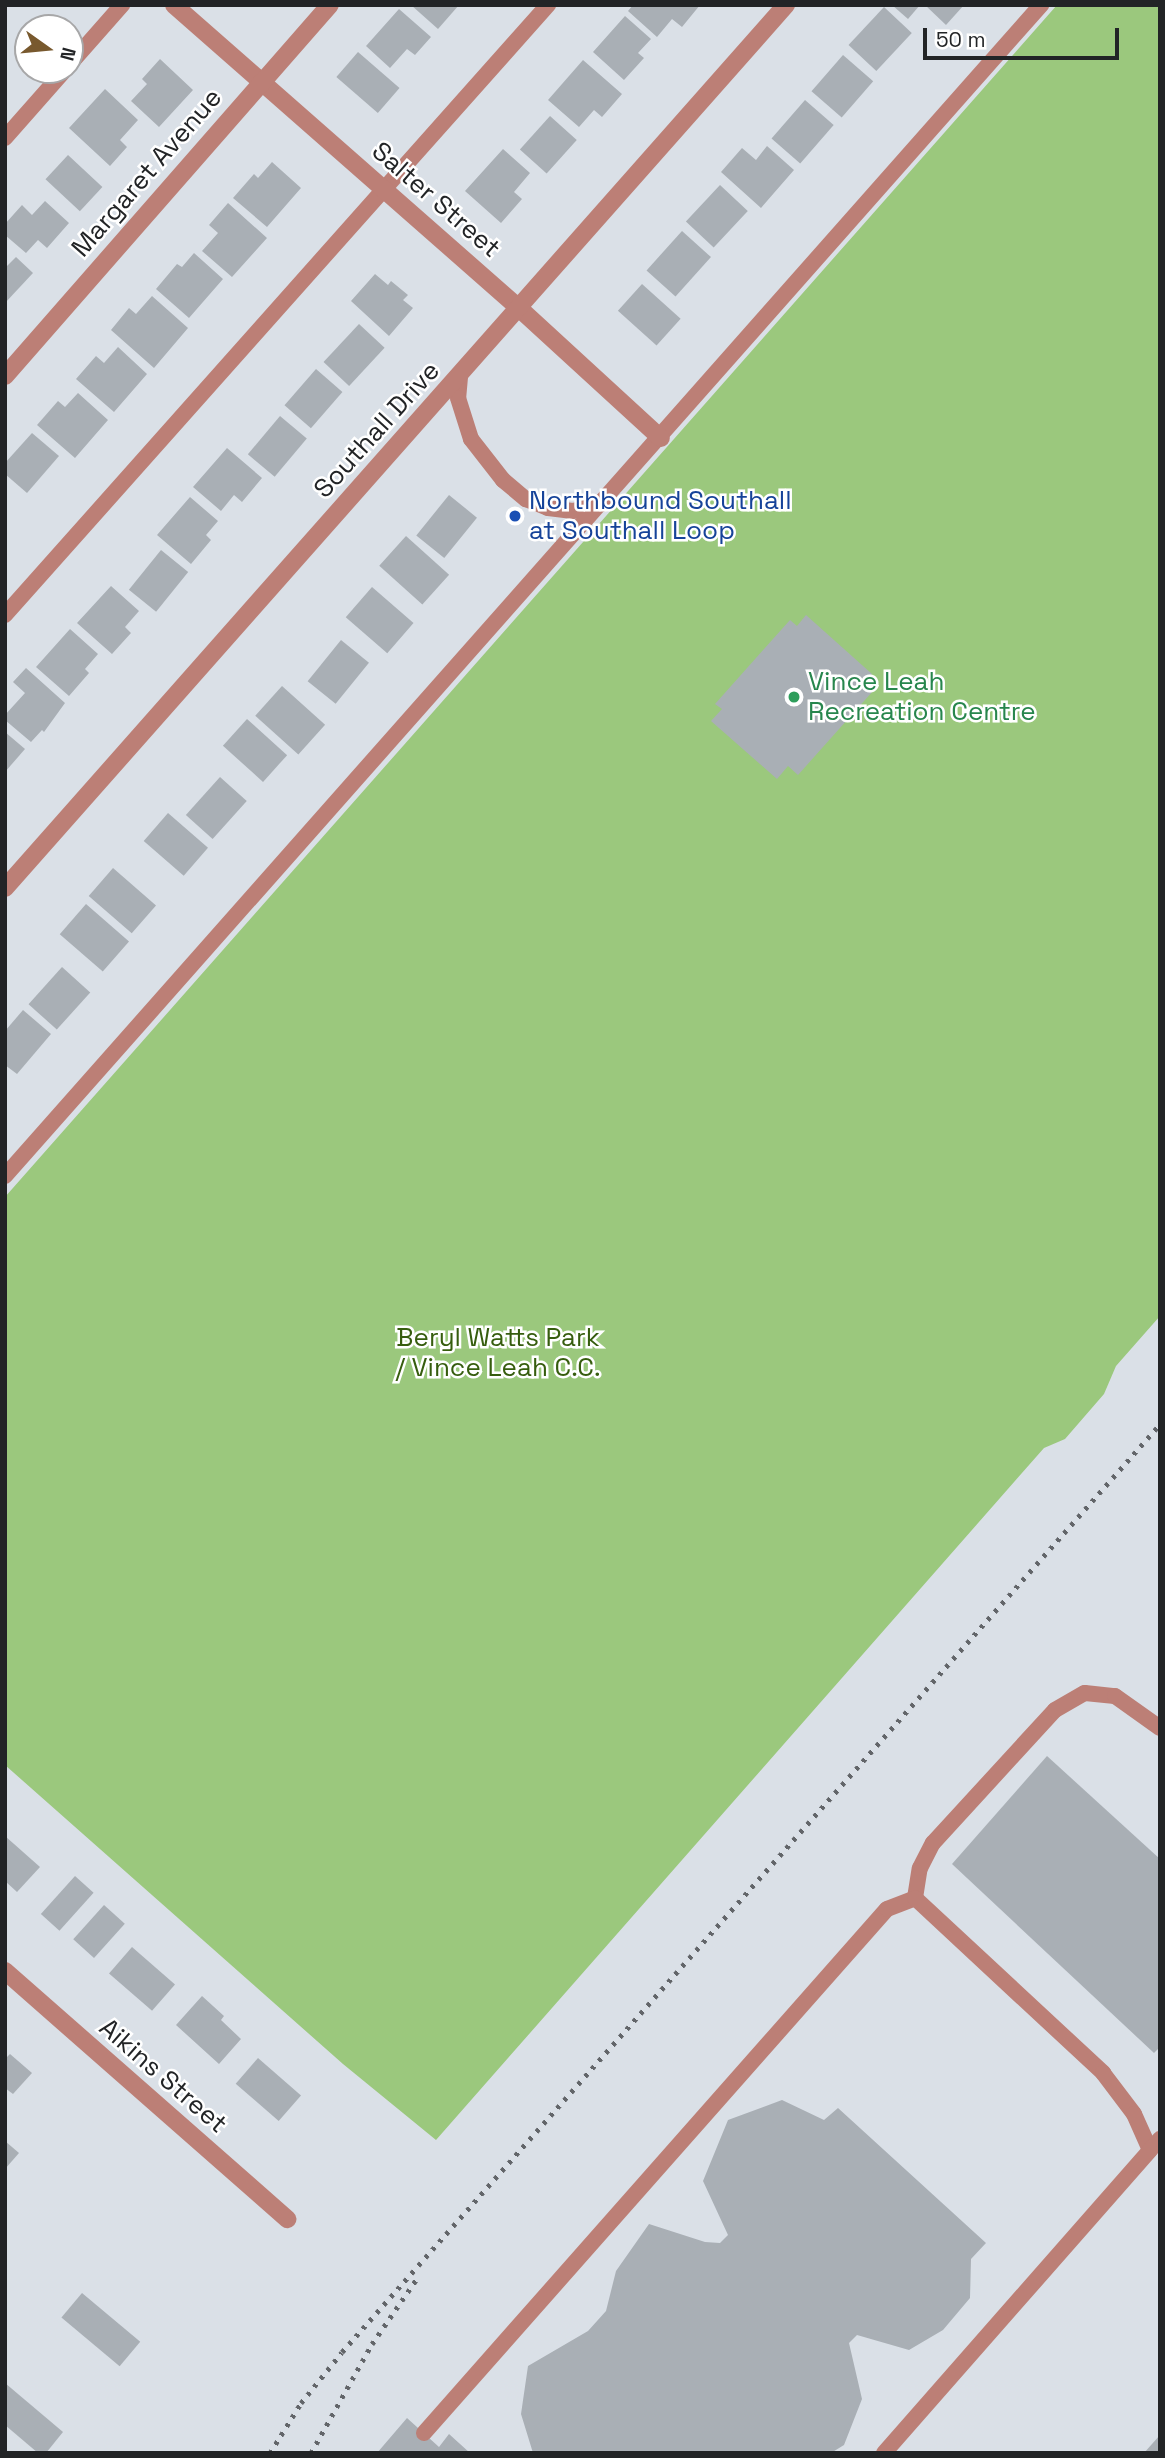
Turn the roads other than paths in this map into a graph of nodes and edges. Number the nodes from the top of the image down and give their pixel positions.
1 (122, 5) edge
2 (174, 5) edge
3 (330, 5) edge
4 (548, 5) edge
5 (786, 5) edge
6 (1041, 5) edge
7 (84, 48) edge
8 (261, 82) junction
9 (53, 84) edge
10 (5, 138) edge
11 (384, 189) junction
12 (520, 309) junction
13 (5, 376) edge
14 (460, 377) junction
15 (661, 438) junction
16 (603, 503) junction
17 (5, 615) edge
18 (5, 888) edge
19 (5, 1176) edge
20 (1160, 1728) edge
21 (915, 1898) junction
22 (9, 1982) edge
23 (1155, 2144) edge
24 (287, 2219) dead end
25 (424, 2432) dead end
26 (884, 2453) edge

1 - 7 lane
2 - 8 street, Salter Street
3 - 8 street, Margaret Avenue
4 - 11 lane
5 - 12 street, Southall Drive
6 - 15 lane
8 - 11 street, Salter Street
8 - 13 street, Margaret Avenue
9 - 10 lane
11 - 12 street, Salter Street
11 - 17 lane
12 - 14 street, Southall Drive
12 - 15 street, Salter Street
14 - 16 lane
14 - 18 street, Southall Drive
15 - 16 lane
16 - 19 lane
20 - 21 lane
21 - 23 lane
21 - 25 lane
22 - 24 street, Aikins Street
23 - 26 lane

